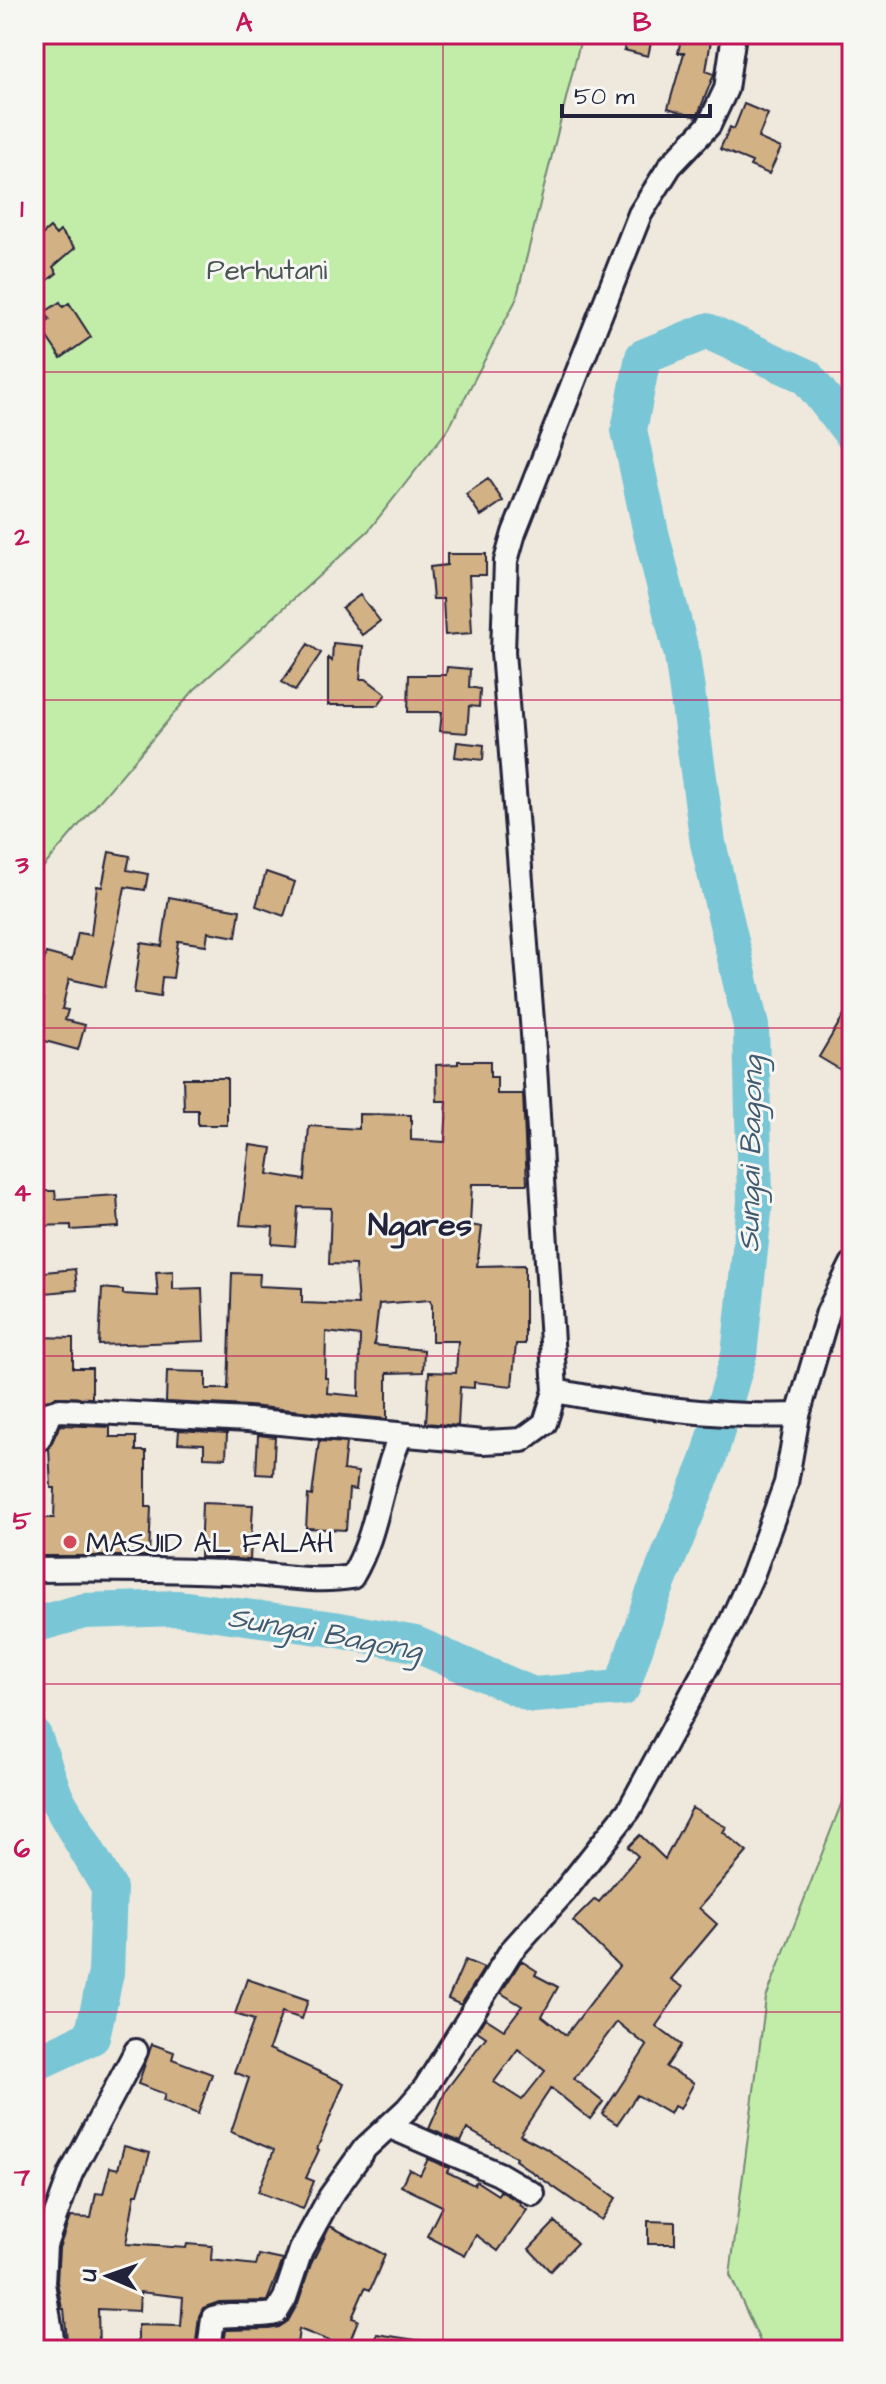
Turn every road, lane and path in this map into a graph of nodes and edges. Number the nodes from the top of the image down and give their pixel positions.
1 (734, 34) edge
2 (852, 1264) edge
3 (555, 1391) junction
4 (798, 1415) junction
5 (401, 1435) junction
6 (34, 1440) edge
7 (34, 1570) edge
8 (136, 2051) dead end
9 (388, 2126) junction
10 (533, 2194) dead end
11 (54, 2350) edge
12 (209, 2350) edge

1 - 3 street
2 - 4 street
3 - 4 street
3 - 5 street
4 - 9 street
5 - 6 street
5 - 7 street
8 - 11 street
9 - 10 street
9 - 12 street

